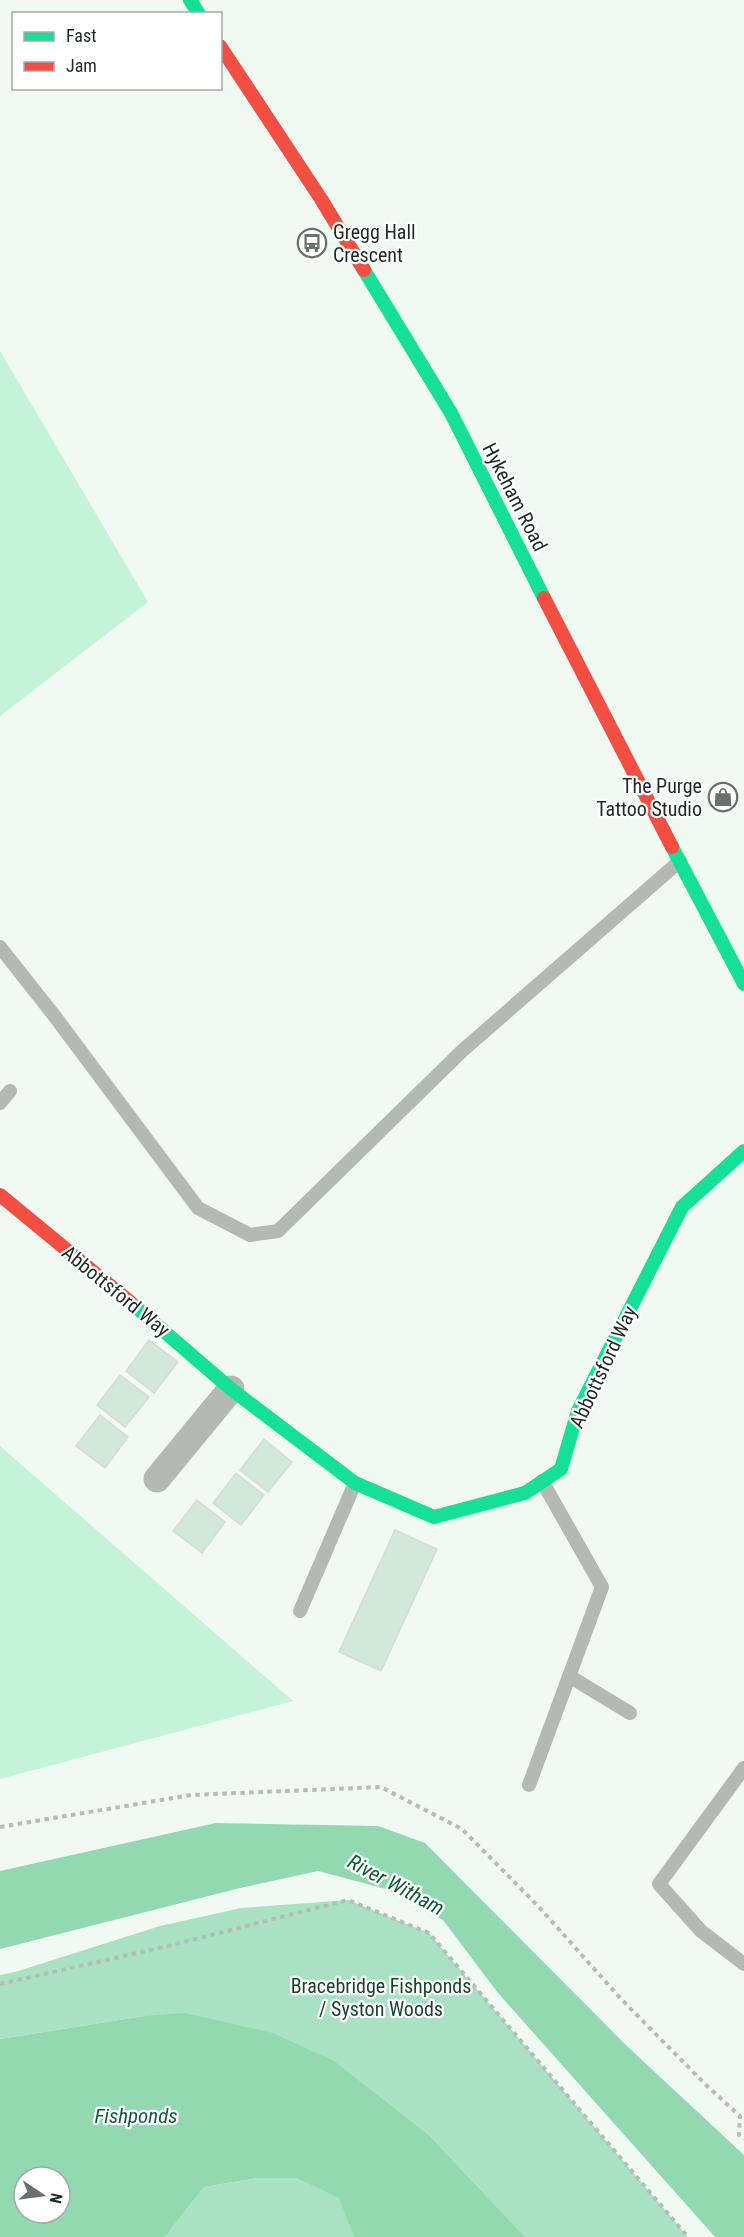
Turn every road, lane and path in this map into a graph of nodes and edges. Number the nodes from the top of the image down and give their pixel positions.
1 (222, 49) edge
2 (680, 861) junction
3 (0, 947) edge
4 (744, 984) edge
5 (10, 1091) dead end
6 (0, 1103) edge
7 (744, 1151) edge
8 (0, 1196) edge
9 (231, 1389) junction
10 (157, 1479) dead end
11 (542, 1481) junction
12 (355, 1483) junction
13 (300, 1611) dead end
14 (569, 1676) junction
15 (630, 1713) dead end
16 (744, 1768) edge
17 (529, 1785) dead end
18 (0, 1827) edge
19 (744, 1964) edge
20 (0, 1984) edge
21 (744, 2139) edge
22 (688, 2237) edge

1 - 2 street, Hykeham Road
2 - 3 lane
2 - 4 street, Hykeham Road
5 - 6 lane
7 - 11 street, Abbottsford Way
8 - 9 street, Abbottsford Way
9 - 10 street
9 - 12 street, Abbottsford Way
11 - 12 street, Abbottsford Way
11 - 14 lane
12 - 13 lane
14 - 15 lane
14 - 17 lane
16 - 19 lane
18 - 21 path
20 - 22 path

